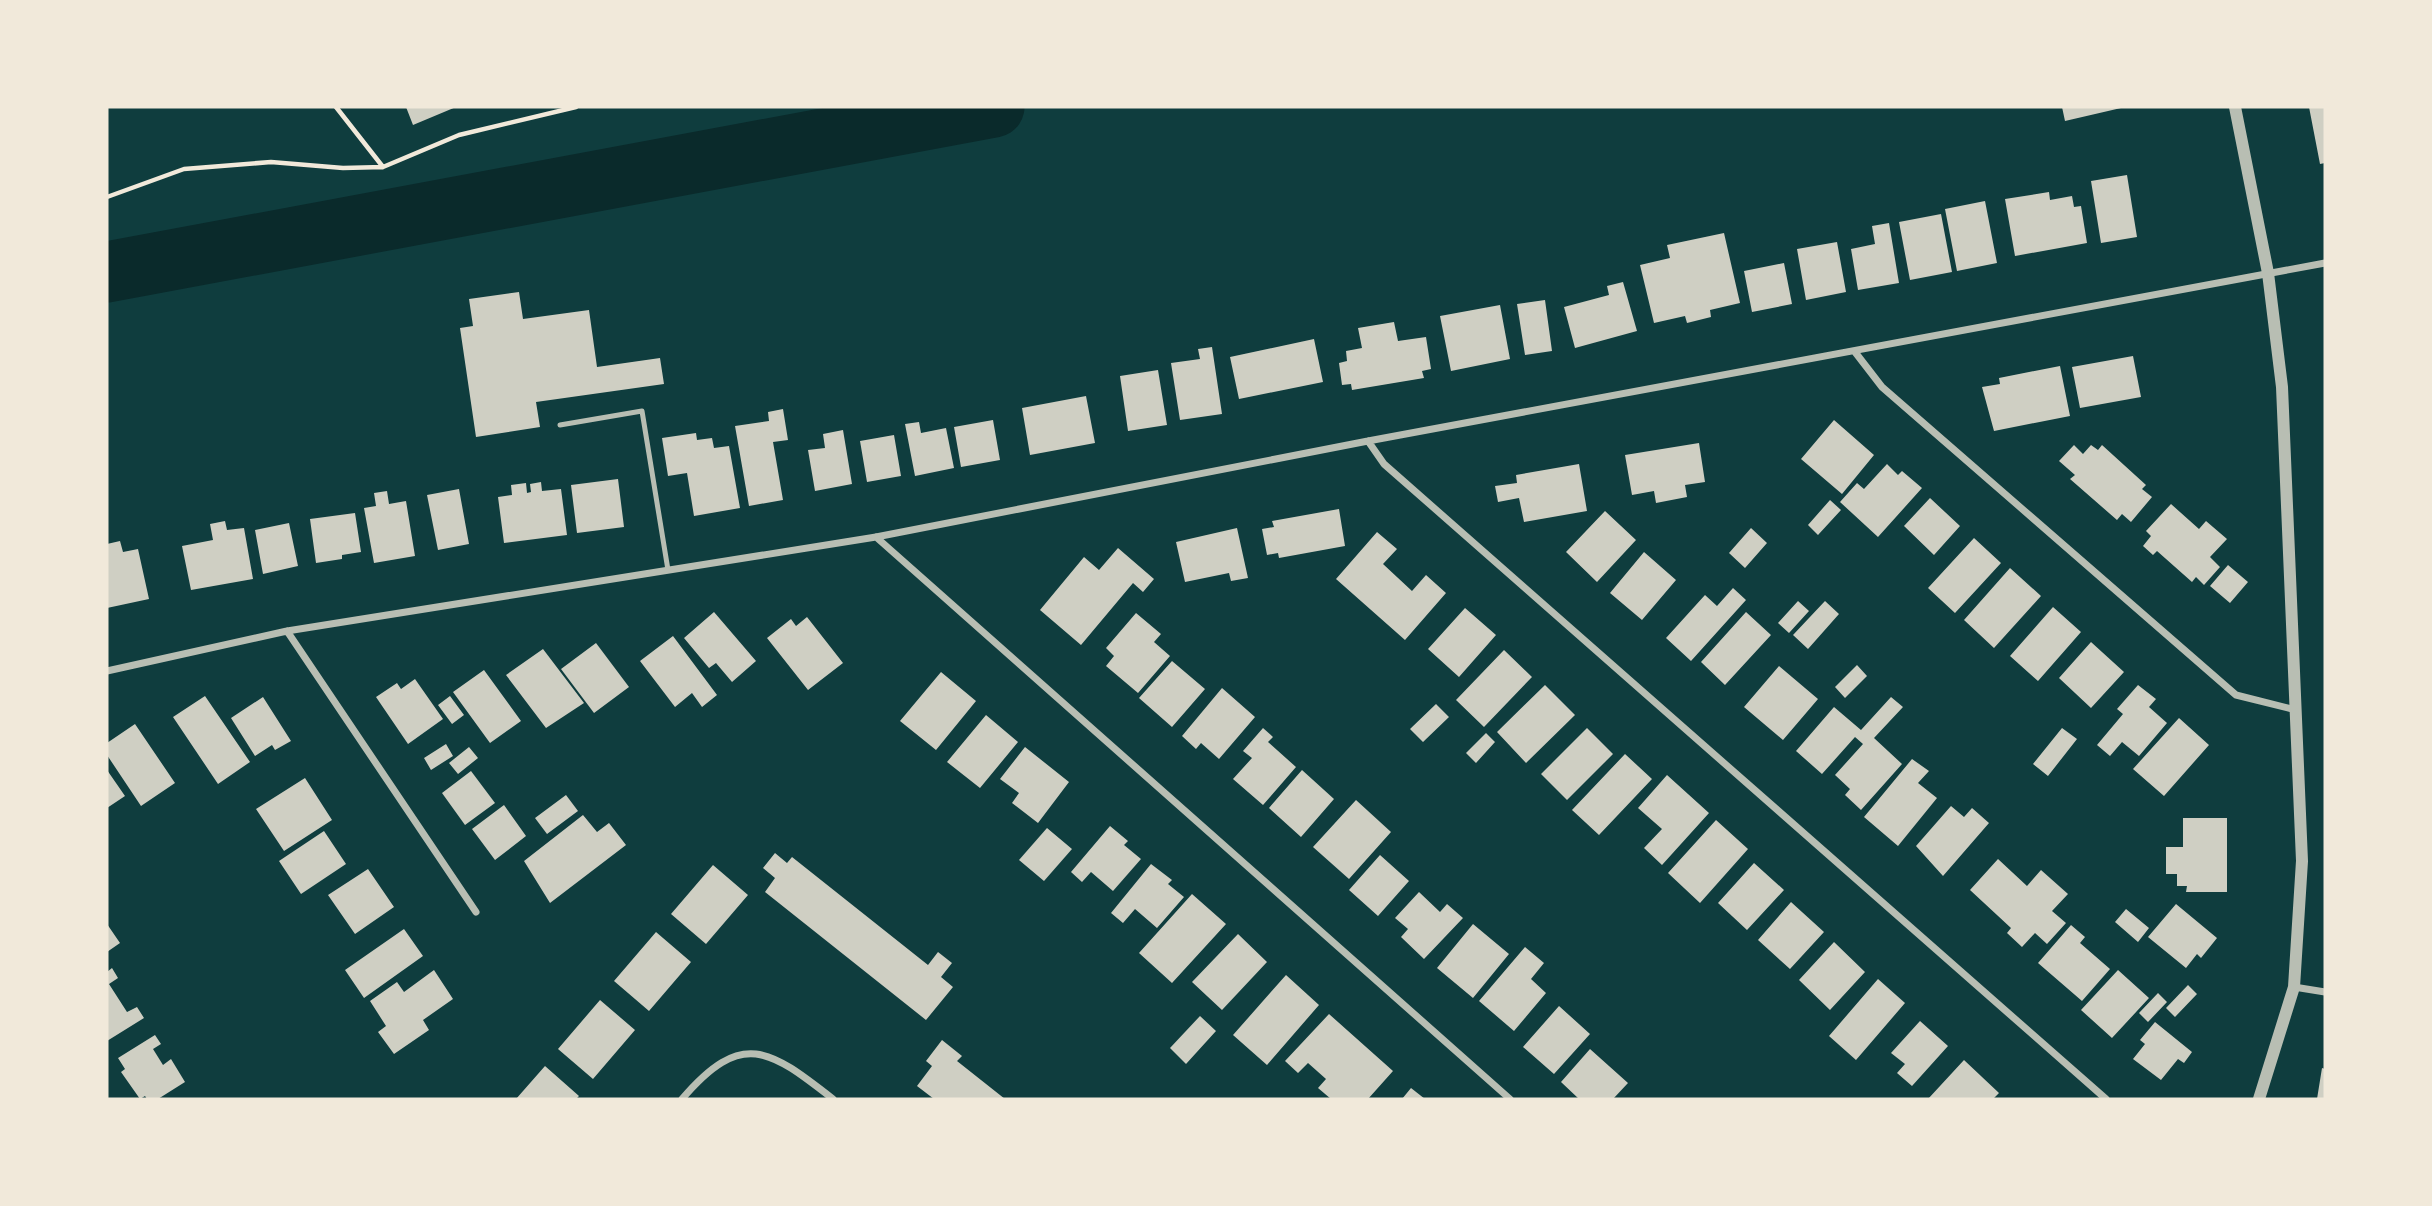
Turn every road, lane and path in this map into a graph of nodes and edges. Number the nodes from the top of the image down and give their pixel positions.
1 (336, 107) edge
2 (576, 107) edge
3 (2235, 107) edge
4 (560, 109) edge
5 (383, 167) junction
6 (107, 197) edge
7 (2325, 263) edge
8 (2268, 273) junction
9 (1855, 352) junction
10 (561, 425) dead end
11 (1368, 442) junction
12 (876, 537) junction
13 (668, 570) junction
14 (287, 631) junction
15 (107, 671) edge
16 (2296, 710) junction
17 (476, 912) dead end
18 (2294, 987) junction
19 (2325, 992) edge
20 (682, 1099) edge
21 (833, 1099) edge
22 (1510, 1099) edge
23 (2106, 1099) edge
24 (2259, 1099) edge

1 - 5 path
2 - 4 path
3 - 8 street
4 - 5 path
5 - 6 path
7 - 8 street
8 - 9 street
8 - 16 street
9 - 11 street
9 - 16 street
10 - 13 lane
11 - 12 street
11 - 23 street
12 - 13 street
12 - 22 street
13 - 14 street
14 - 15 street
14 - 17 street
16 - 18 street
18 - 19 street
18 - 24 street
20 - 21 street

